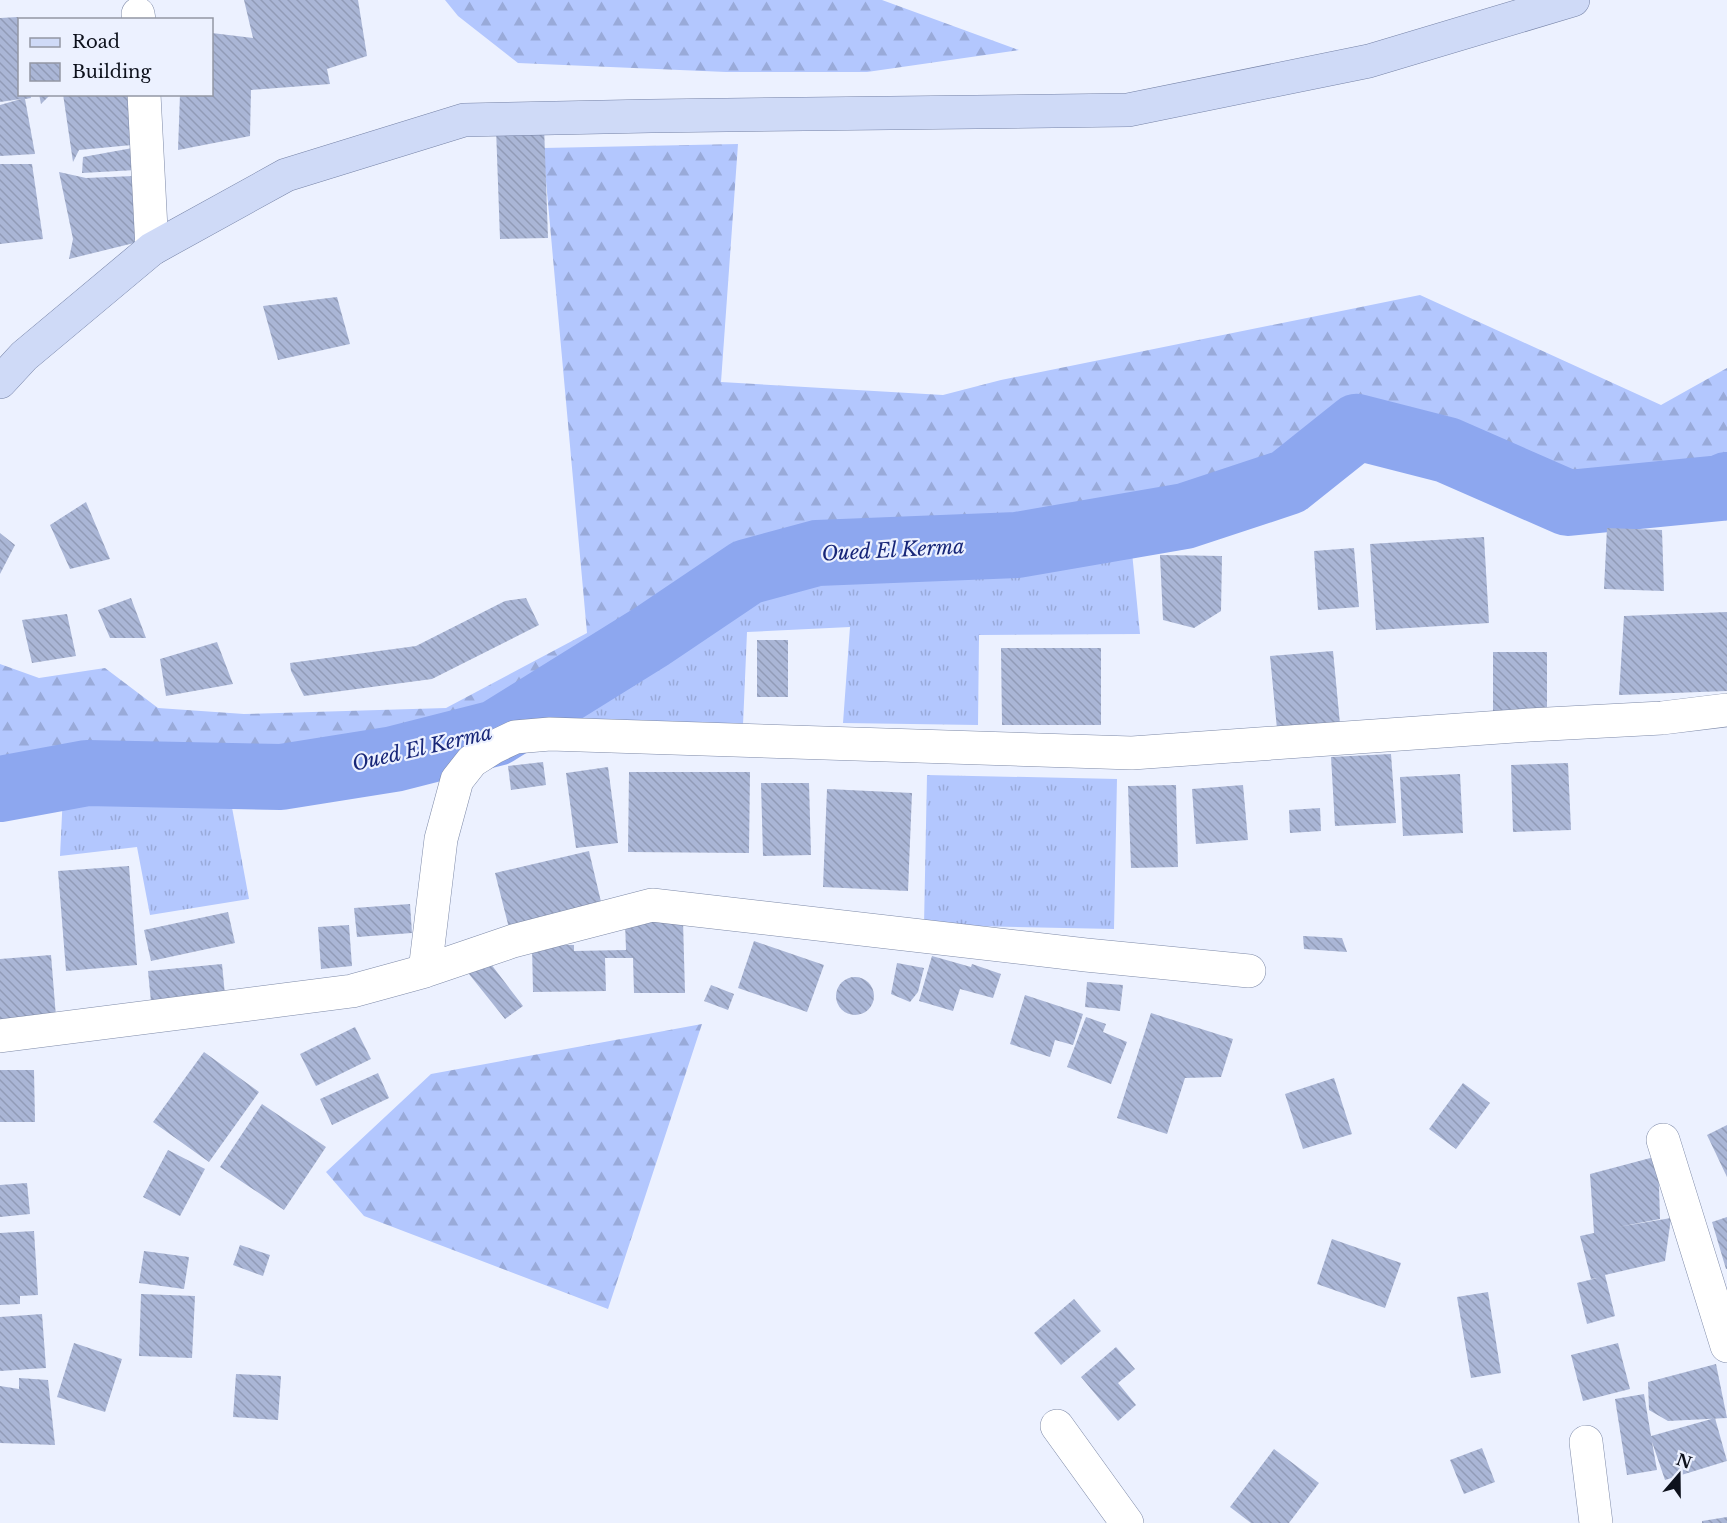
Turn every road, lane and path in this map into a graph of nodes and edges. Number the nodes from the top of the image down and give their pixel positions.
1 (1573, 0) edge
2 (144, 96) edge
3 (152, 249) junction
4 (0, 382) edge
5 (1727, 710) edge
6 (425, 971) junction
7 (1249, 971) dead end
8 (0, 1036) edge
9 (1663, 1140) dead end
10 (1727, 1346) edge
11 (1057, 1426) dead end
12 (1586, 1442) dead end
13 (1126, 1523) edge
14 (1596, 1523) edge

1 - 3 main road
2 - 3 street
3 - 4 main road
5 - 6 street
6 - 7 street
6 - 8 street
9 - 10 street
11 - 13 street
12 - 14 street

